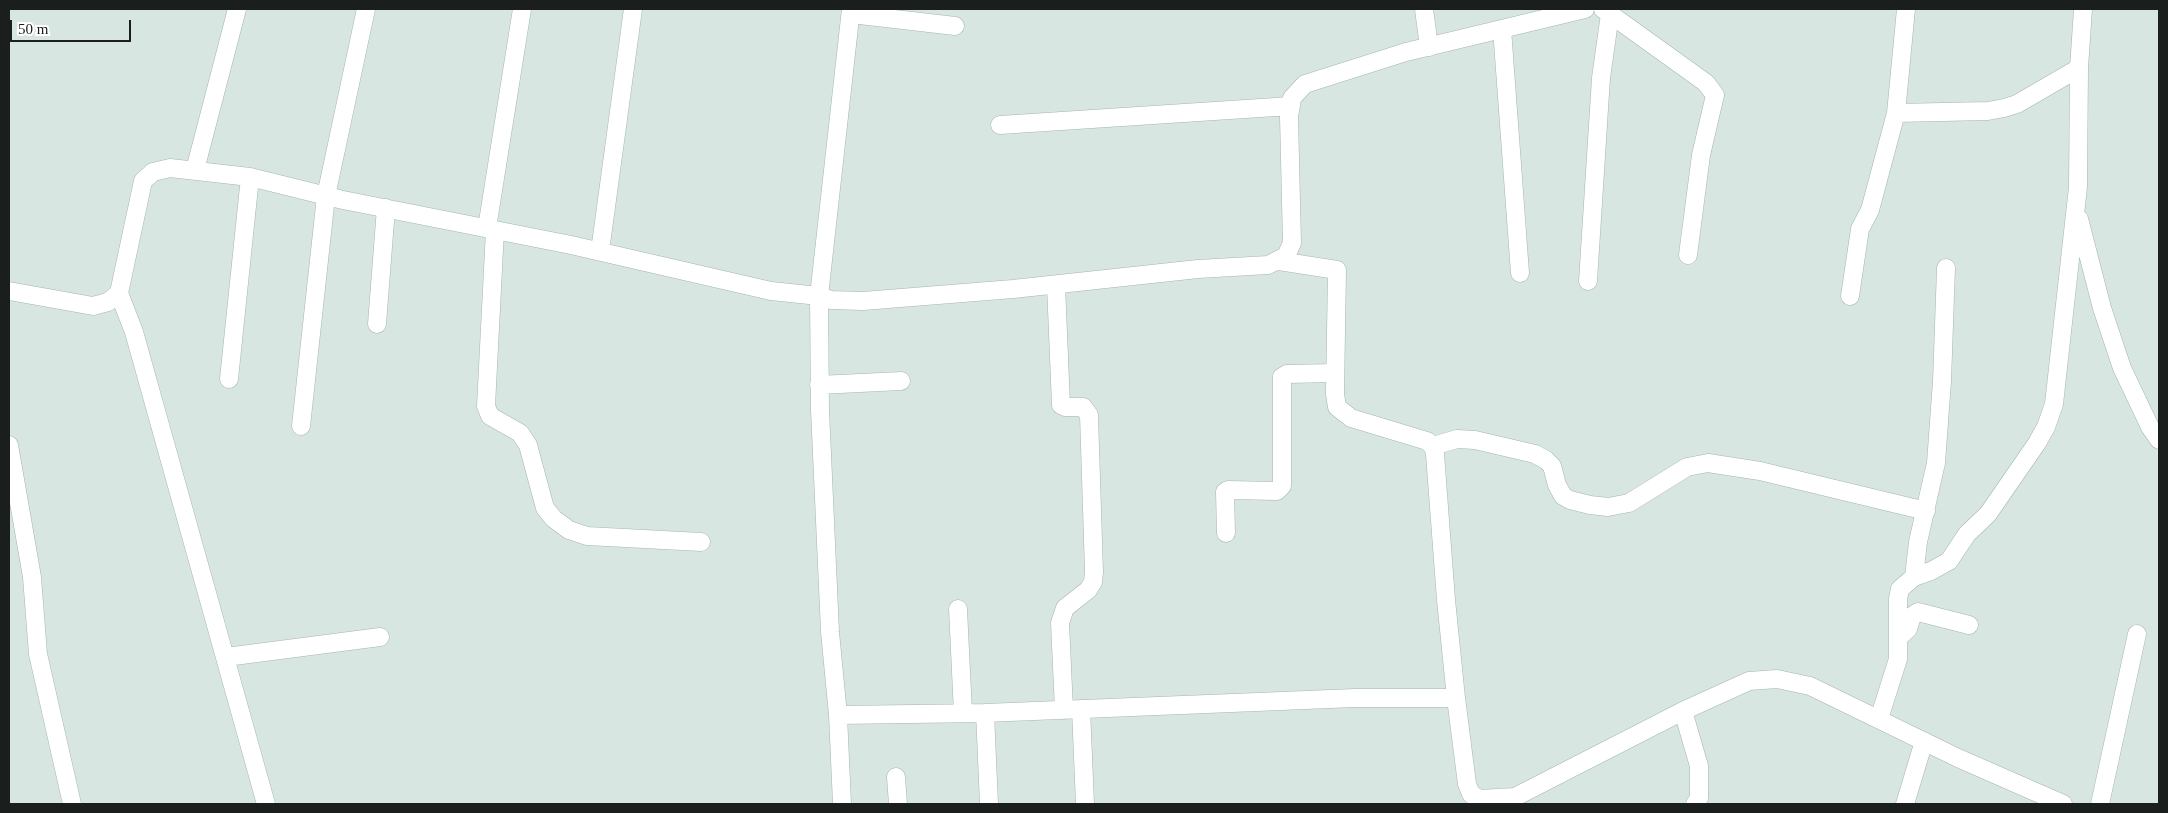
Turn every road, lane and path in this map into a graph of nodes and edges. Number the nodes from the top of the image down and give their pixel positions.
1 (236, 9) edge
2 (366, 9) edge
3 (522, 9) edge
4 (633, 9) edge
5 (1424, 9) edge
6 (1584, 9) edge
7 (1906, 9) edge
8 (2083, 9) edge
9 (851, 11) edge
10 (1607, 11) edge
11 (955, 26) dead end
12 (1502, 29) junction
13 (1429, 47) junction
14 (2079, 68) junction
15 (1290, 106) junction
16 (1896, 114) junction
17 (1000, 125) dead end
18 (195, 170) junction
19 (250, 177) junction
20 (326, 196) junction
21 (386, 208) junction
22 (2076, 209) junction
23 (491, 229) junction
24 (600, 251) junction
25 (1688, 255) dead end
26 (1279, 261) junction
27 (1946, 268) dead end
28 (1520, 273) dead end
29 (1588, 281) dead end
30 (1056, 285) junction
31 (9, 291) edge
32 (119, 293) junction
33 (819, 296) junction
34 (1850, 296) dead end
35 (377, 324) dead end
36 (1335, 373) junction
37 (229, 379) dead end
38 (901, 382) dead end
39 (819, 385) junction
40 (300, 426) dead end
41 (2159, 440) edge
42 (1433, 446) junction
43 (10, 454) edge
44 (1926, 510) junction
45 (1226, 533) dead end
46 (701, 542) dead end
47 (1914, 577) junction
48 (958, 609) dead end
49 (1969, 625) dead end
50 (2137, 634) dead end
51 (380, 637) dead end
52 (1899, 637) junction
53 (226, 657) junction
54 (1456, 698) junction
55 (1072, 709) junction
56 (1683, 711) junction
57 (963, 713) junction
58 (985, 713) junction
59 (838, 715) junction
60 (1879, 720) junction
61 (1924, 741) junction
62 (896, 777) dead end
63 (72, 804) edge
64 (266, 804) edge
65 (842, 804) edge
66 (898, 804) edge
67 (989, 804) edge
68 (1085, 804) edge
69 (1695, 804) edge
70 (1905, 804) edge
71 (2062, 804) edge
72 (2100, 804) edge

1 - 18 street
2 - 20 street
3 - 23 street
4 - 24 street
5 - 13 street
6 - 12 street
7 - 16 street
8 - 14 street
9 - 11 street
9 - 33 street
10 - 25 street
10 - 29 street
12 - 13 street
12 - 28 street
13 - 15 street
14 - 16 street
14 - 22 street
15 - 17 street
15 - 26 street
16 - 34 street
18 - 19 street
18 - 32 street
19 - 20 street
19 - 37 street
20 - 21 street
20 - 40 street
21 - 23 street
21 - 35 street
22 - 41 street
22 - 47 street
23 - 24 street
23 - 46 street
24 - 33 street
26 - 30 street
26 - 36 street
27 - 44 street
30 - 33 street
30 - 55 street
31 - 32 street
32 - 53 street
33 - 39 street
36 - 42 street
36 - 45 street
38 - 39 street
39 - 59 street
42 - 44 street
42 - 54 street
43 - 63 street
44 - 47 street
47 - 52 street
48 - 57 street
49 - 52 street
50 - 72 street
51 - 53 street
52 - 60 street
53 - 64 street
54 - 55 street
54 - 56 street
55 - 58 street
55 - 68 street
56 - 60 street
56 - 69 street
57 - 58 street
57 - 59 street
58 - 67 street
59 - 65 street
60 - 61 street
61 - 70 street
61 - 71 street
62 - 66 street

